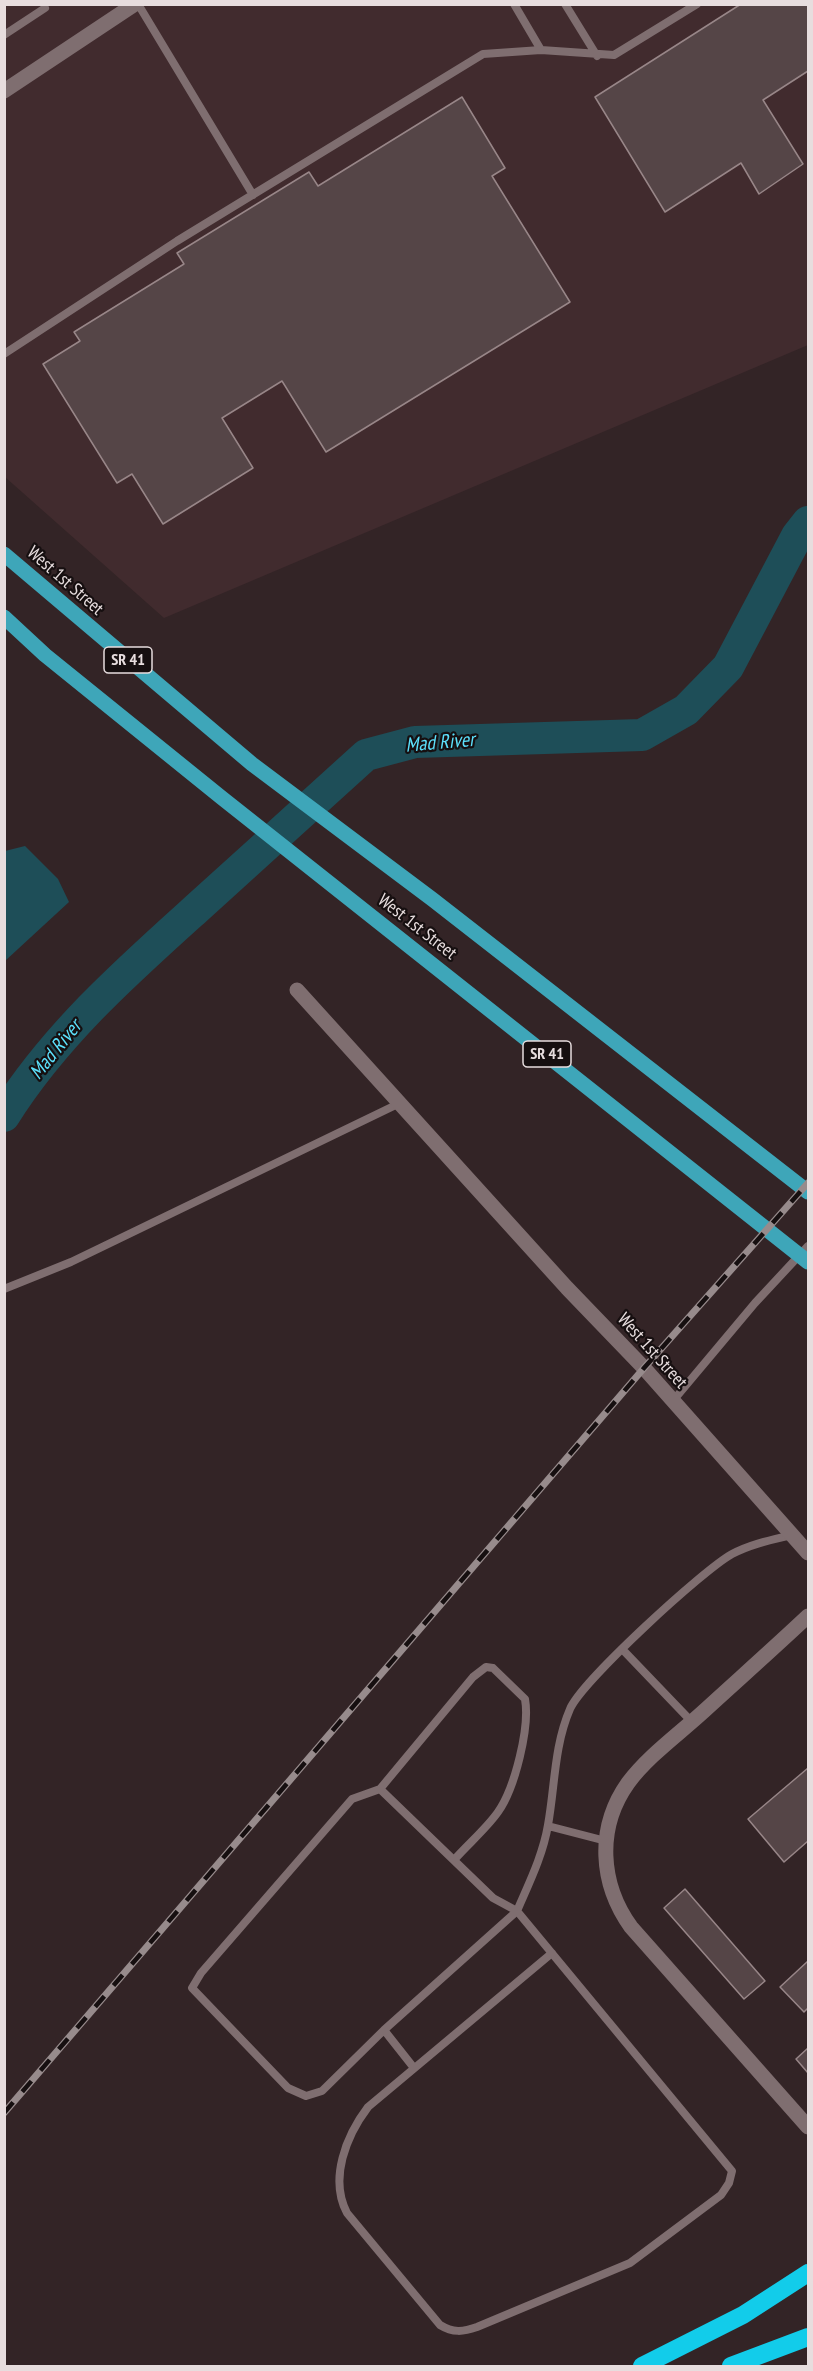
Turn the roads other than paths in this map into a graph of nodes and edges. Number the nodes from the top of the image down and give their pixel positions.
1 (514, 4) edge
2 (565, 4) edge
3 (697, 4) edge
4 (134, 5) edge
5 (46, 6) edge
6 (4, 35) edge
7 (541, 50) junction
8 (597, 56) junction
9 (4, 92) edge
10 (253, 195) junction
11 (4, 354) edge
12 (4, 554) edge
13 (4, 617) edge
14 (297, 990) dead end
15 (401, 1103) junction
16 (808, 1192) edge
17 (808, 1246) edge
18 (808, 1262) edge
19 (4, 1289) edge
20 (672, 1402) junction
21 (793, 1535) junction
22 (808, 1553) edge
23 (808, 1616) edge
24 (623, 1650) junction
25 (692, 1722) junction
26 (380, 1789) junction
27 (548, 1826) junction
28 (606, 1841) junction
29 (454, 1860) junction
30 (517, 1911) junction
31 (552, 1953) junction
32 (384, 2030) junction
33 (414, 2068) junction
34 (808, 2127) edge
35 (808, 2274) edge
36 (808, 2337) edge
37 (642, 2367) edge
38 (731, 2367) edge

1 - 7 lane
2 - 8 lane
3 - 8 lane
4 - 9 street
4 - 10 lane
5 - 6 lane
7 - 8 lane
7 - 10 lane
10 - 11 lane
12 - 16 main road, West 1st Street / SR 41
13 - 18 main road, West 1st Street / SR 41
14 - 15 street, West 1st Street
15 - 19 lane
15 - 20 street, West 1st Street
17 - 20 lane
20 - 21 street, West 1st Street
21 - 22 street, West 1st Street
21 - 24 lane
23 - 25 street
24 - 25 lane
24 - 27 lane
25 - 28 street
26 - 29 lane
26 - 29 lane
26 - 32 lane
27 - 28 lane
27 - 30 lane
28 - 34 street
29 - 30 lane
30 - 31 lane
30 - 32 lane
31 - 33 lane
31 - 33 lane
32 - 33 lane
35 - 37 highway
36 - 38 highway

